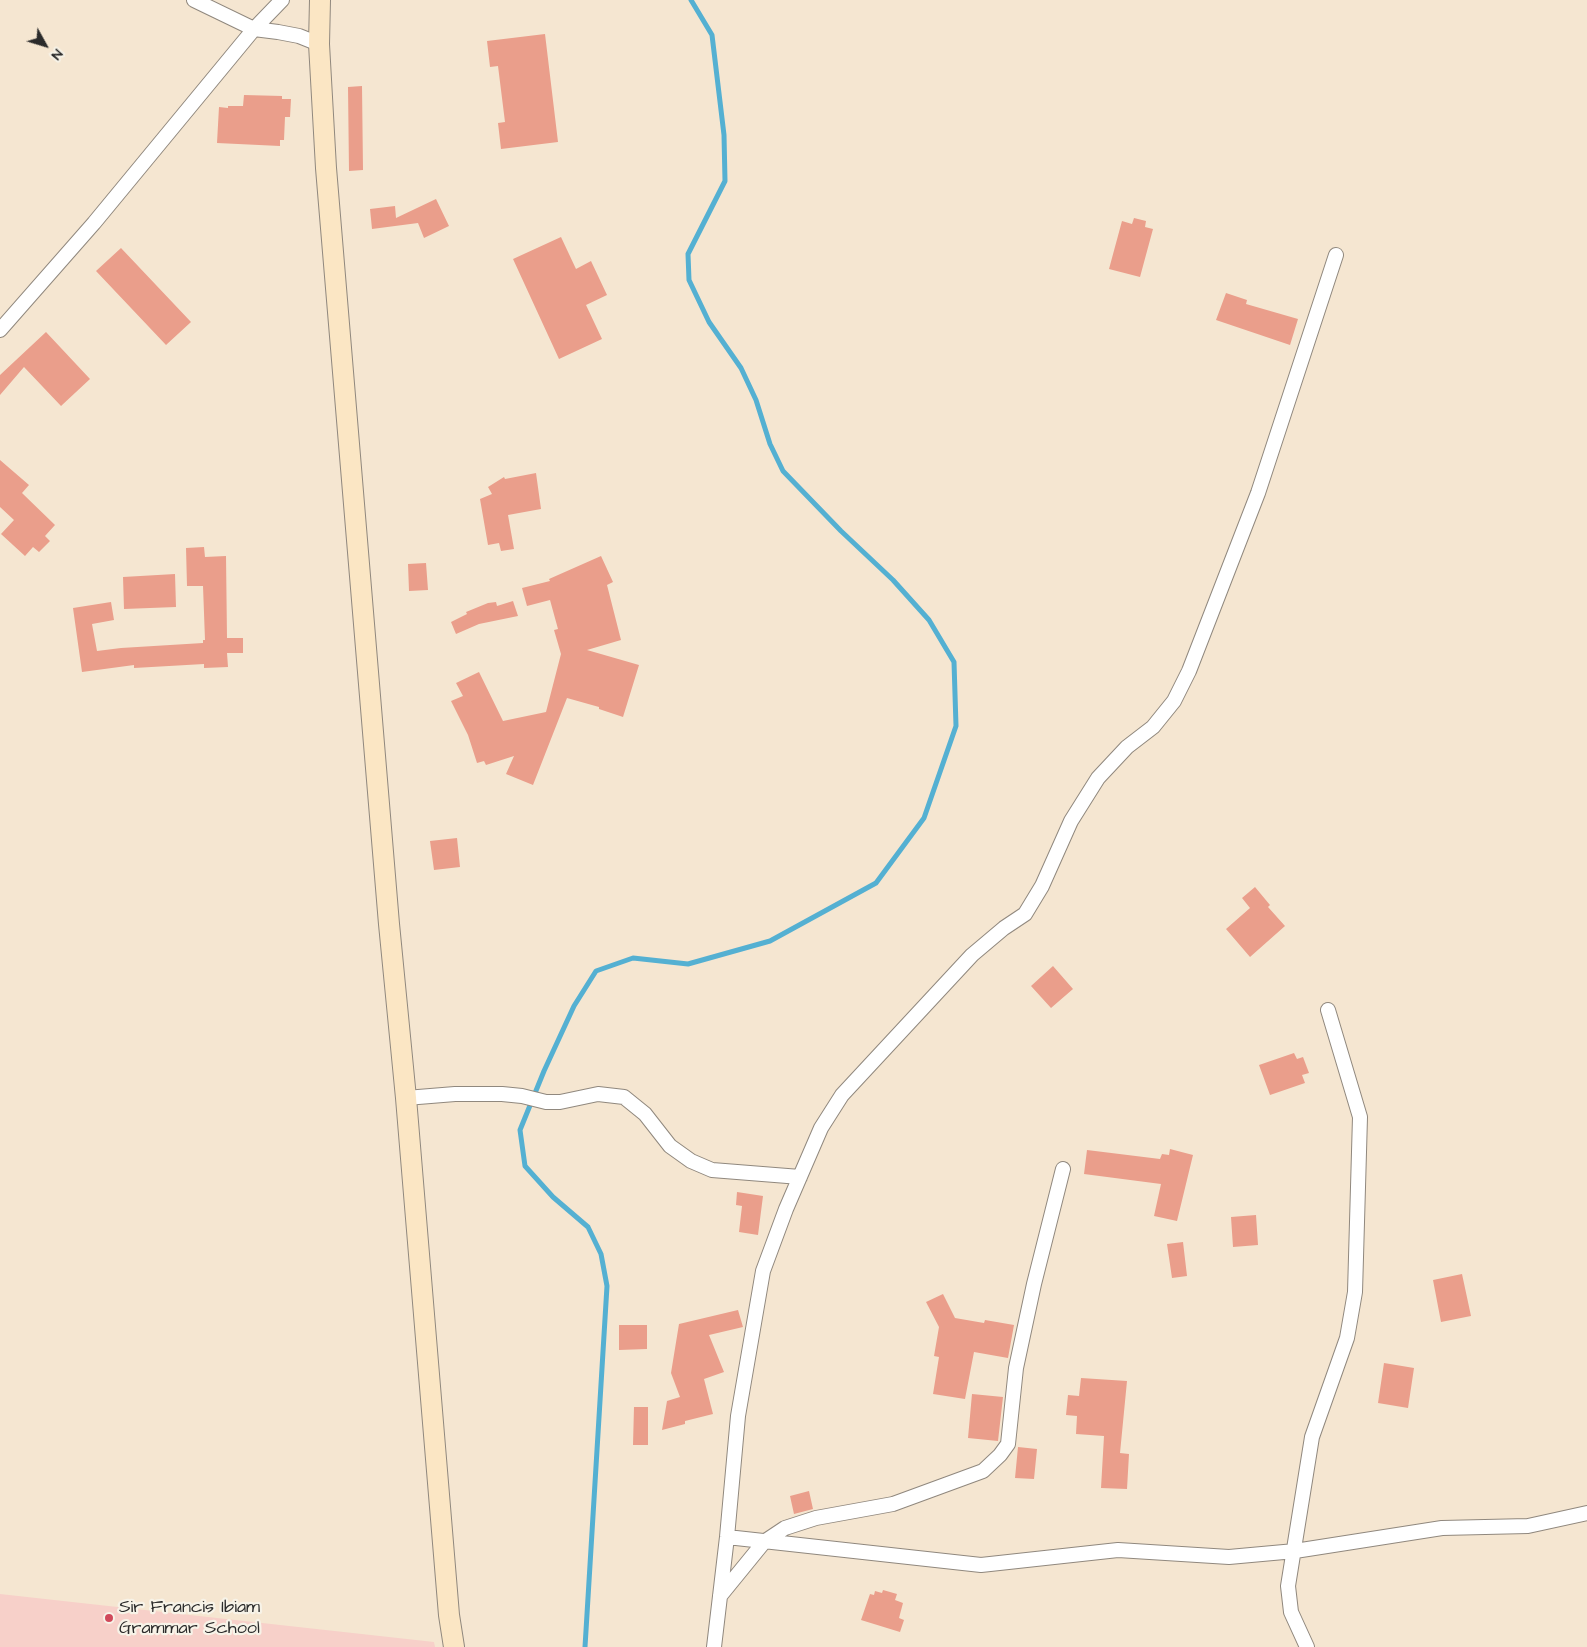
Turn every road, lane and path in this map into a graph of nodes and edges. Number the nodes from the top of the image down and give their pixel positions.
1 (194, 0) edge
2 (282, 0) edge
3 (320, 0) edge
4 (254, 29) junction
5 (319, 44) junction
6 (1336, 254) dead end
7 (0, 330) edge
8 (1328, 1010) dead end
9 (406, 1098) junction
10 (1064, 1169) dead end
11 (800, 1177) junction
12 (1587, 1513) edge
13 (727, 1538) junction
14 (764, 1542) junction
15 (1295, 1551) junction
16 (720, 1596) junction
17 (454, 1647) edge
18 (714, 1647) edge
19 (1307, 1647) edge

1 - 4 street
2 - 4 street
3 - 5 main road
4 - 5 street
4 - 7 street
5 - 9 main road
6 - 11 street
8 - 15 street
9 - 11 street
9 - 17 main road
10 - 14 street
11 - 13 street
12 - 15 street
13 - 14 street
13 - 16 street
14 - 15 street
14 - 16 street
15 - 19 street
16 - 18 street

